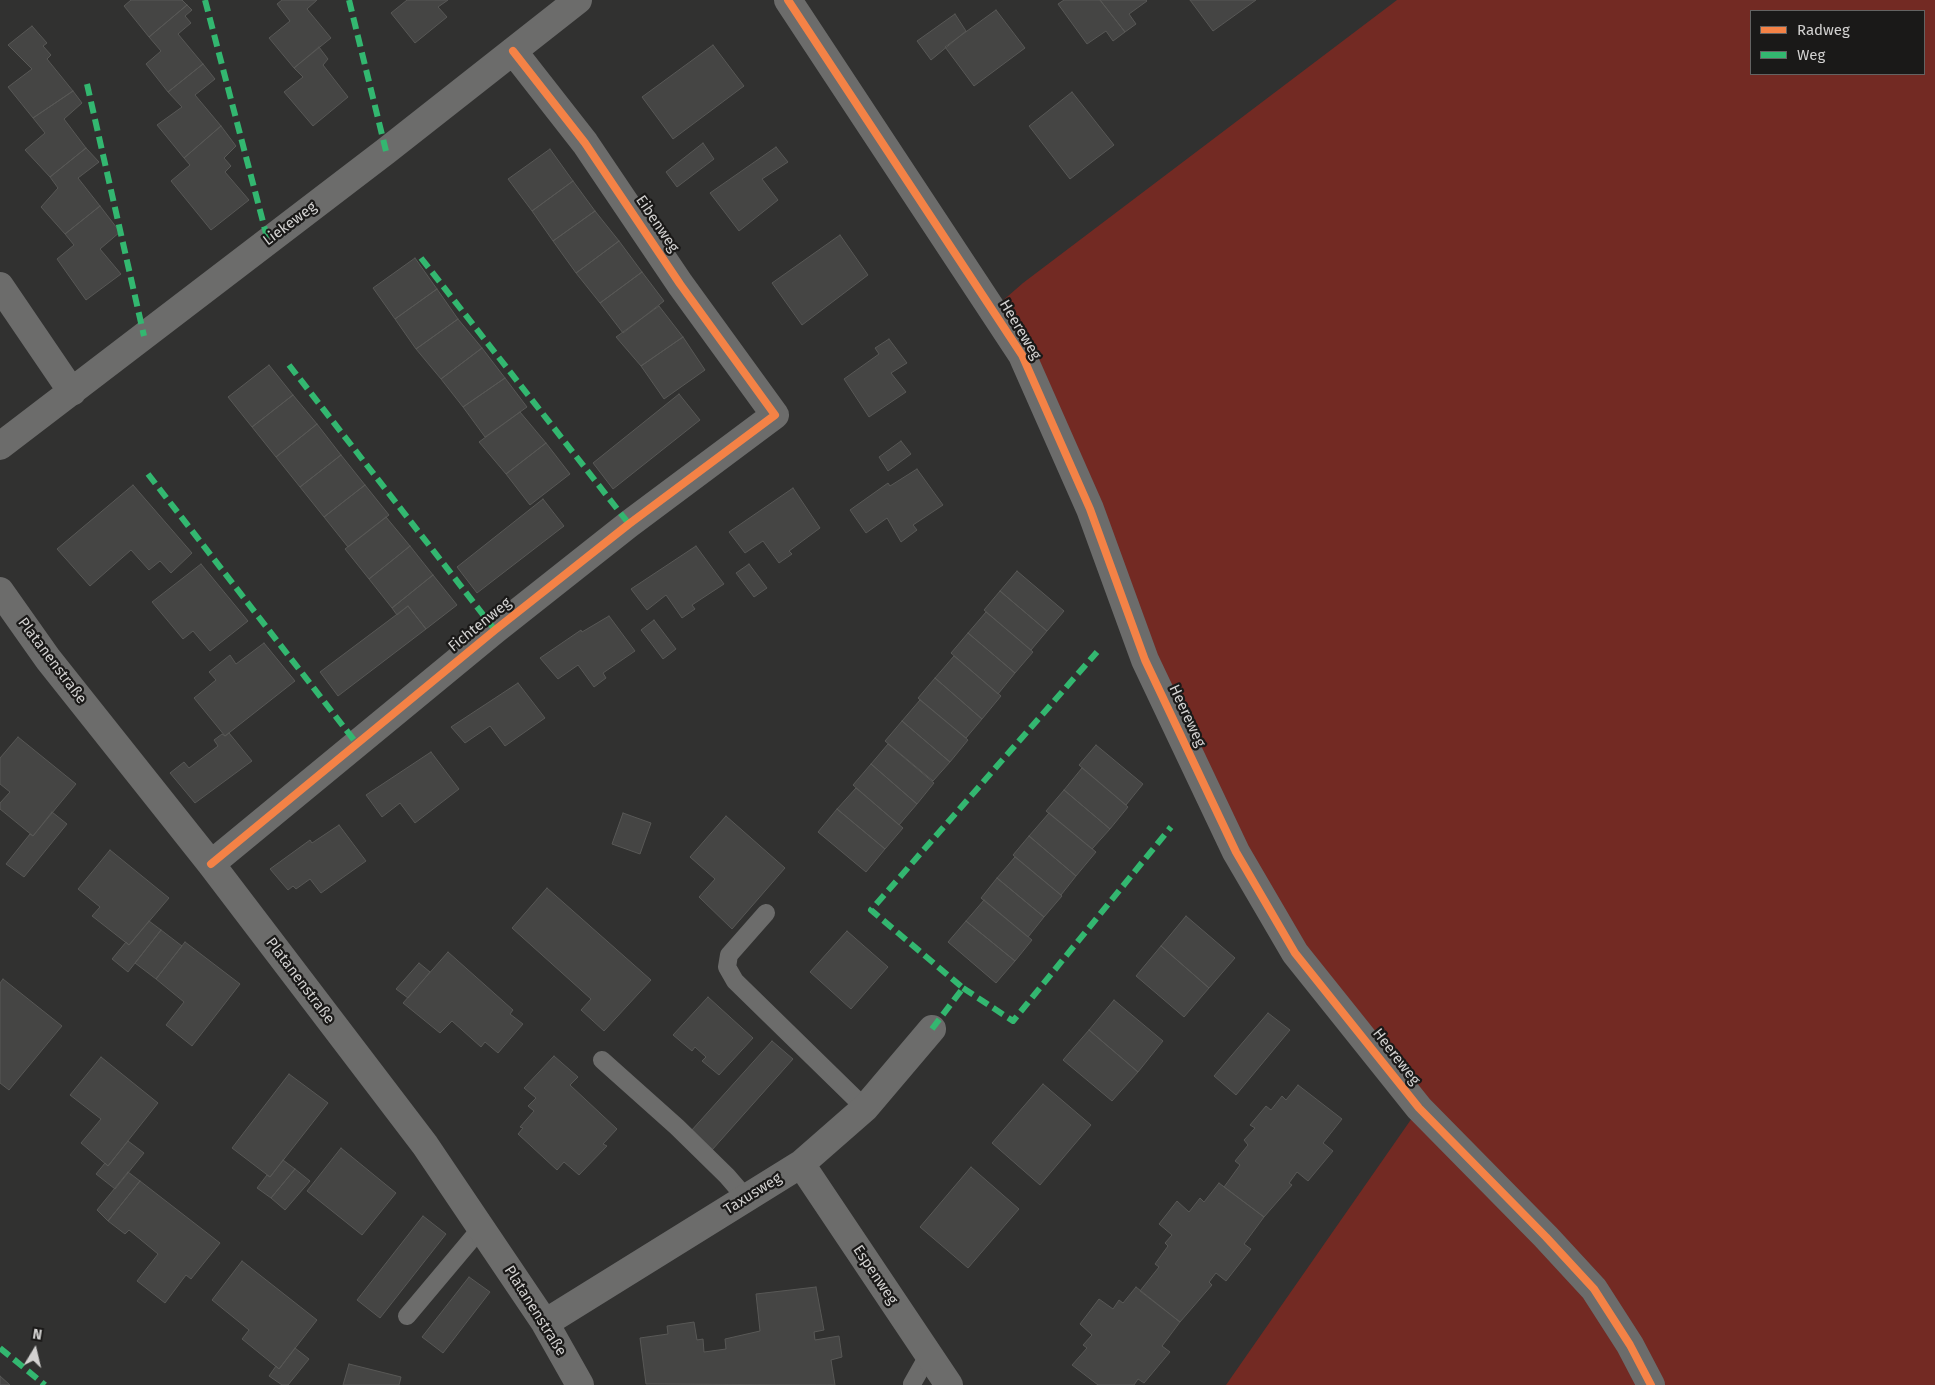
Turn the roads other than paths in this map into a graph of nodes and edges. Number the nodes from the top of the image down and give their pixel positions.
1 (578, 0) edge
2 (788, 0) edge
3 (513, 51) junction
4 (0, 286) edge
5 (72, 392) junction
6 (775, 416) joint
7 (0, 446) edge
8 (0, 591) edge
9 (211, 864) junction
10 (766, 913) dead end
11 (932, 1029) dead end
12 (602, 1060) dead end
13 (866, 1108) junction
14 (800, 1164) junction
15 (746, 1198) junction
16 (481, 1228) junction
17 (407, 1316) dead end
18 (545, 1323) junction
19 (929, 1354) junction
20 (912, 1384) edge
21 (580, 1385) edge
22 (949, 1385) edge
23 (1651, 1385) edge

1 - 3 street, Liekeweg
2 - 23 street, Heereweg
3 - 5 street, Liekeweg
3 - 6 street, Eibenweg
4 - 5 street
5 - 7 street, Liekeweg
6 - 9 street, Fichtenweg
8 - 9 street, Platanenstraße
9 - 16 street, Platanenstraße
10 - 13 lane
11 - 13 street, Taxusweg
12 - 15 lane
13 - 14 street, Taxusweg
14 - 15 street, Taxusweg
14 - 19 street, Espenweg
15 - 18 street, Taxusweg
16 - 17 lane
16 - 18 street, Platanenstraße
18 - 21 street, Platanenstraße
19 - 20 lane
19 - 22 street, Espenweg

